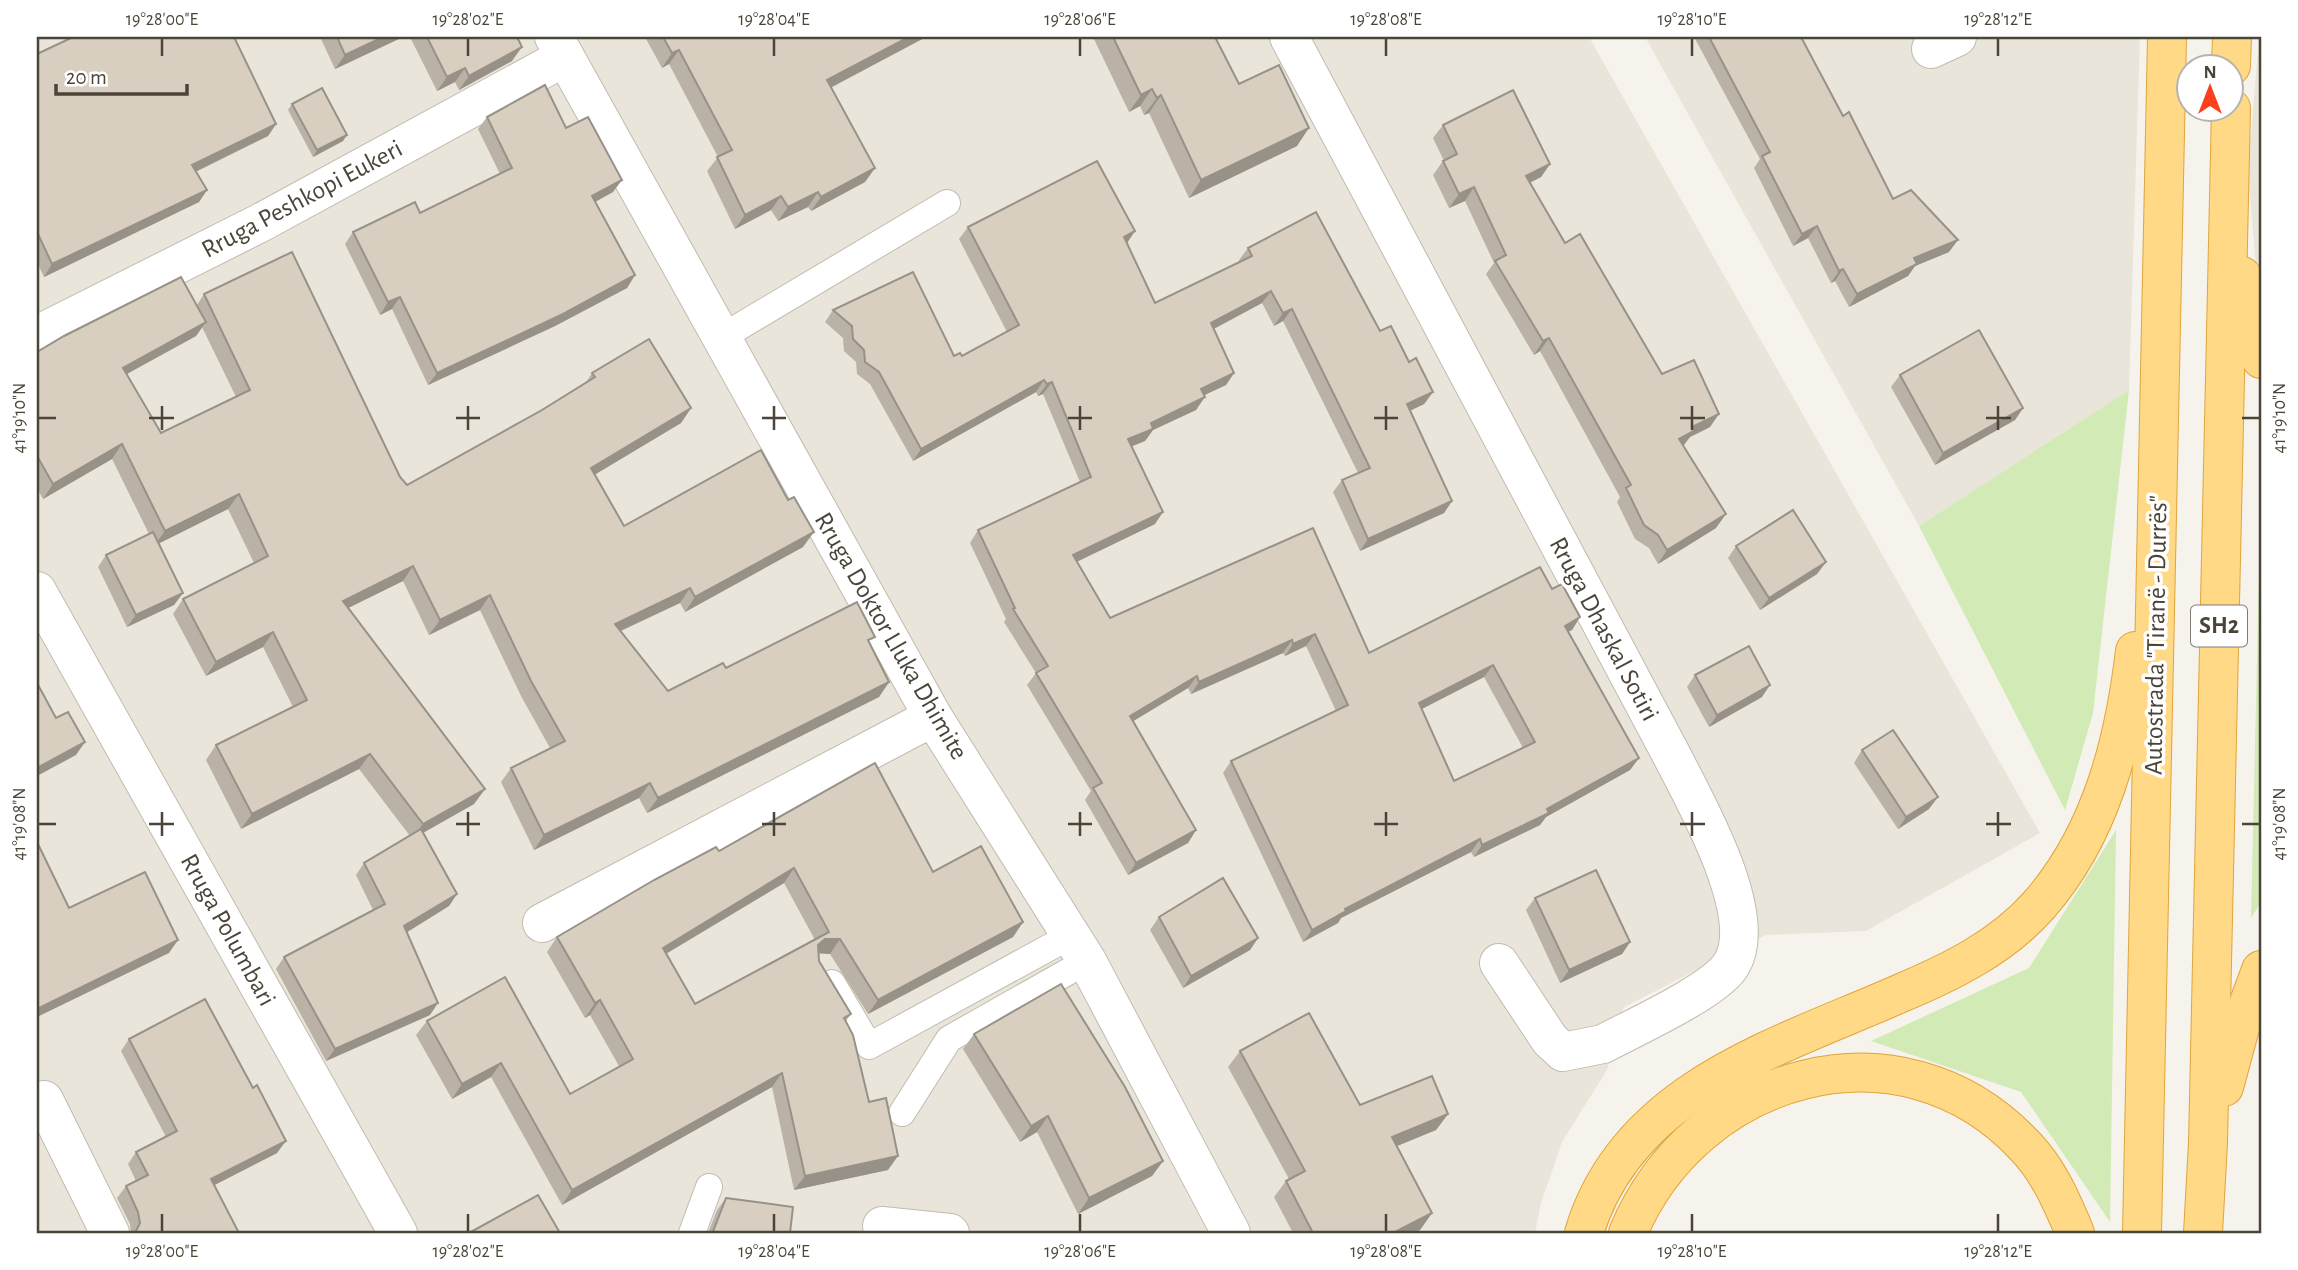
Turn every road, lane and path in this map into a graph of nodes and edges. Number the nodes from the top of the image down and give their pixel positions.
1 (1289, 37) edge
2 (2167, 37) edge
3 (559, 47) edge
4 (2231, 122) edge
5 (947, 203) dead end
6 (2228, 215) junction
7 (37, 335) edge
8 (722, 337) junction
9 (2162, 339) junction
10 (2261, 359) edge
11 (37, 591) edge
12 (933, 717) junction
13 (542, 923) dead end
14 (1079, 948) junction
15 (1499, 963) dead end
16 (822, 967) edge
17 (2261, 970) edge
18 (44, 1100) dead end
19 (902, 1113) dead end
20 (2208, 1143) junction
21 (709, 1187) dead end
22 (881, 1226) dead end
23 (110, 1233) edge
24 (398, 1233) edge
25 (692, 1233) edge
26 (950, 1233) edge
27 (1231, 1233) edge
28 (1584, 1233) edge
29 (1628, 1233) edge
30 (2075, 1233) edge
31 (2142, 1233) edge
32 (2203, 1233) edge

1 - 15 street, Rruga Dhaskal Sotiri
2 - 9 highway, Autostrada "Tiranë - Durrës" / SH2
3 - 7 street, Rruga Peshkopi Eukeri
3 - 8 street, Rruga Doktor Lluka Dhimite
4 - 6 highway, SH2
5 - 8 lane
6 - 10 highway
6 - 20 highway, SH2
8 - 12 street, Rruga Doktor Lluka Dhimite
9 - 28 highway
9 - 31 highway, Autostrada "Tiranë - Durrës" / SH2
11 - 24 street, Rruga Polumbari
12 - 13 street
12 - 14 street, Rruga Doktor Lluka Dhimite
14 - 16 lane
14 - 19 lane
14 - 27 street, Rruga Doktor Lluka Dhimite
17 - 20 highway
18 - 23 street
20 - 32 highway, SH2
21 - 25 lane
22 - 26 street
29 - 30 highway

